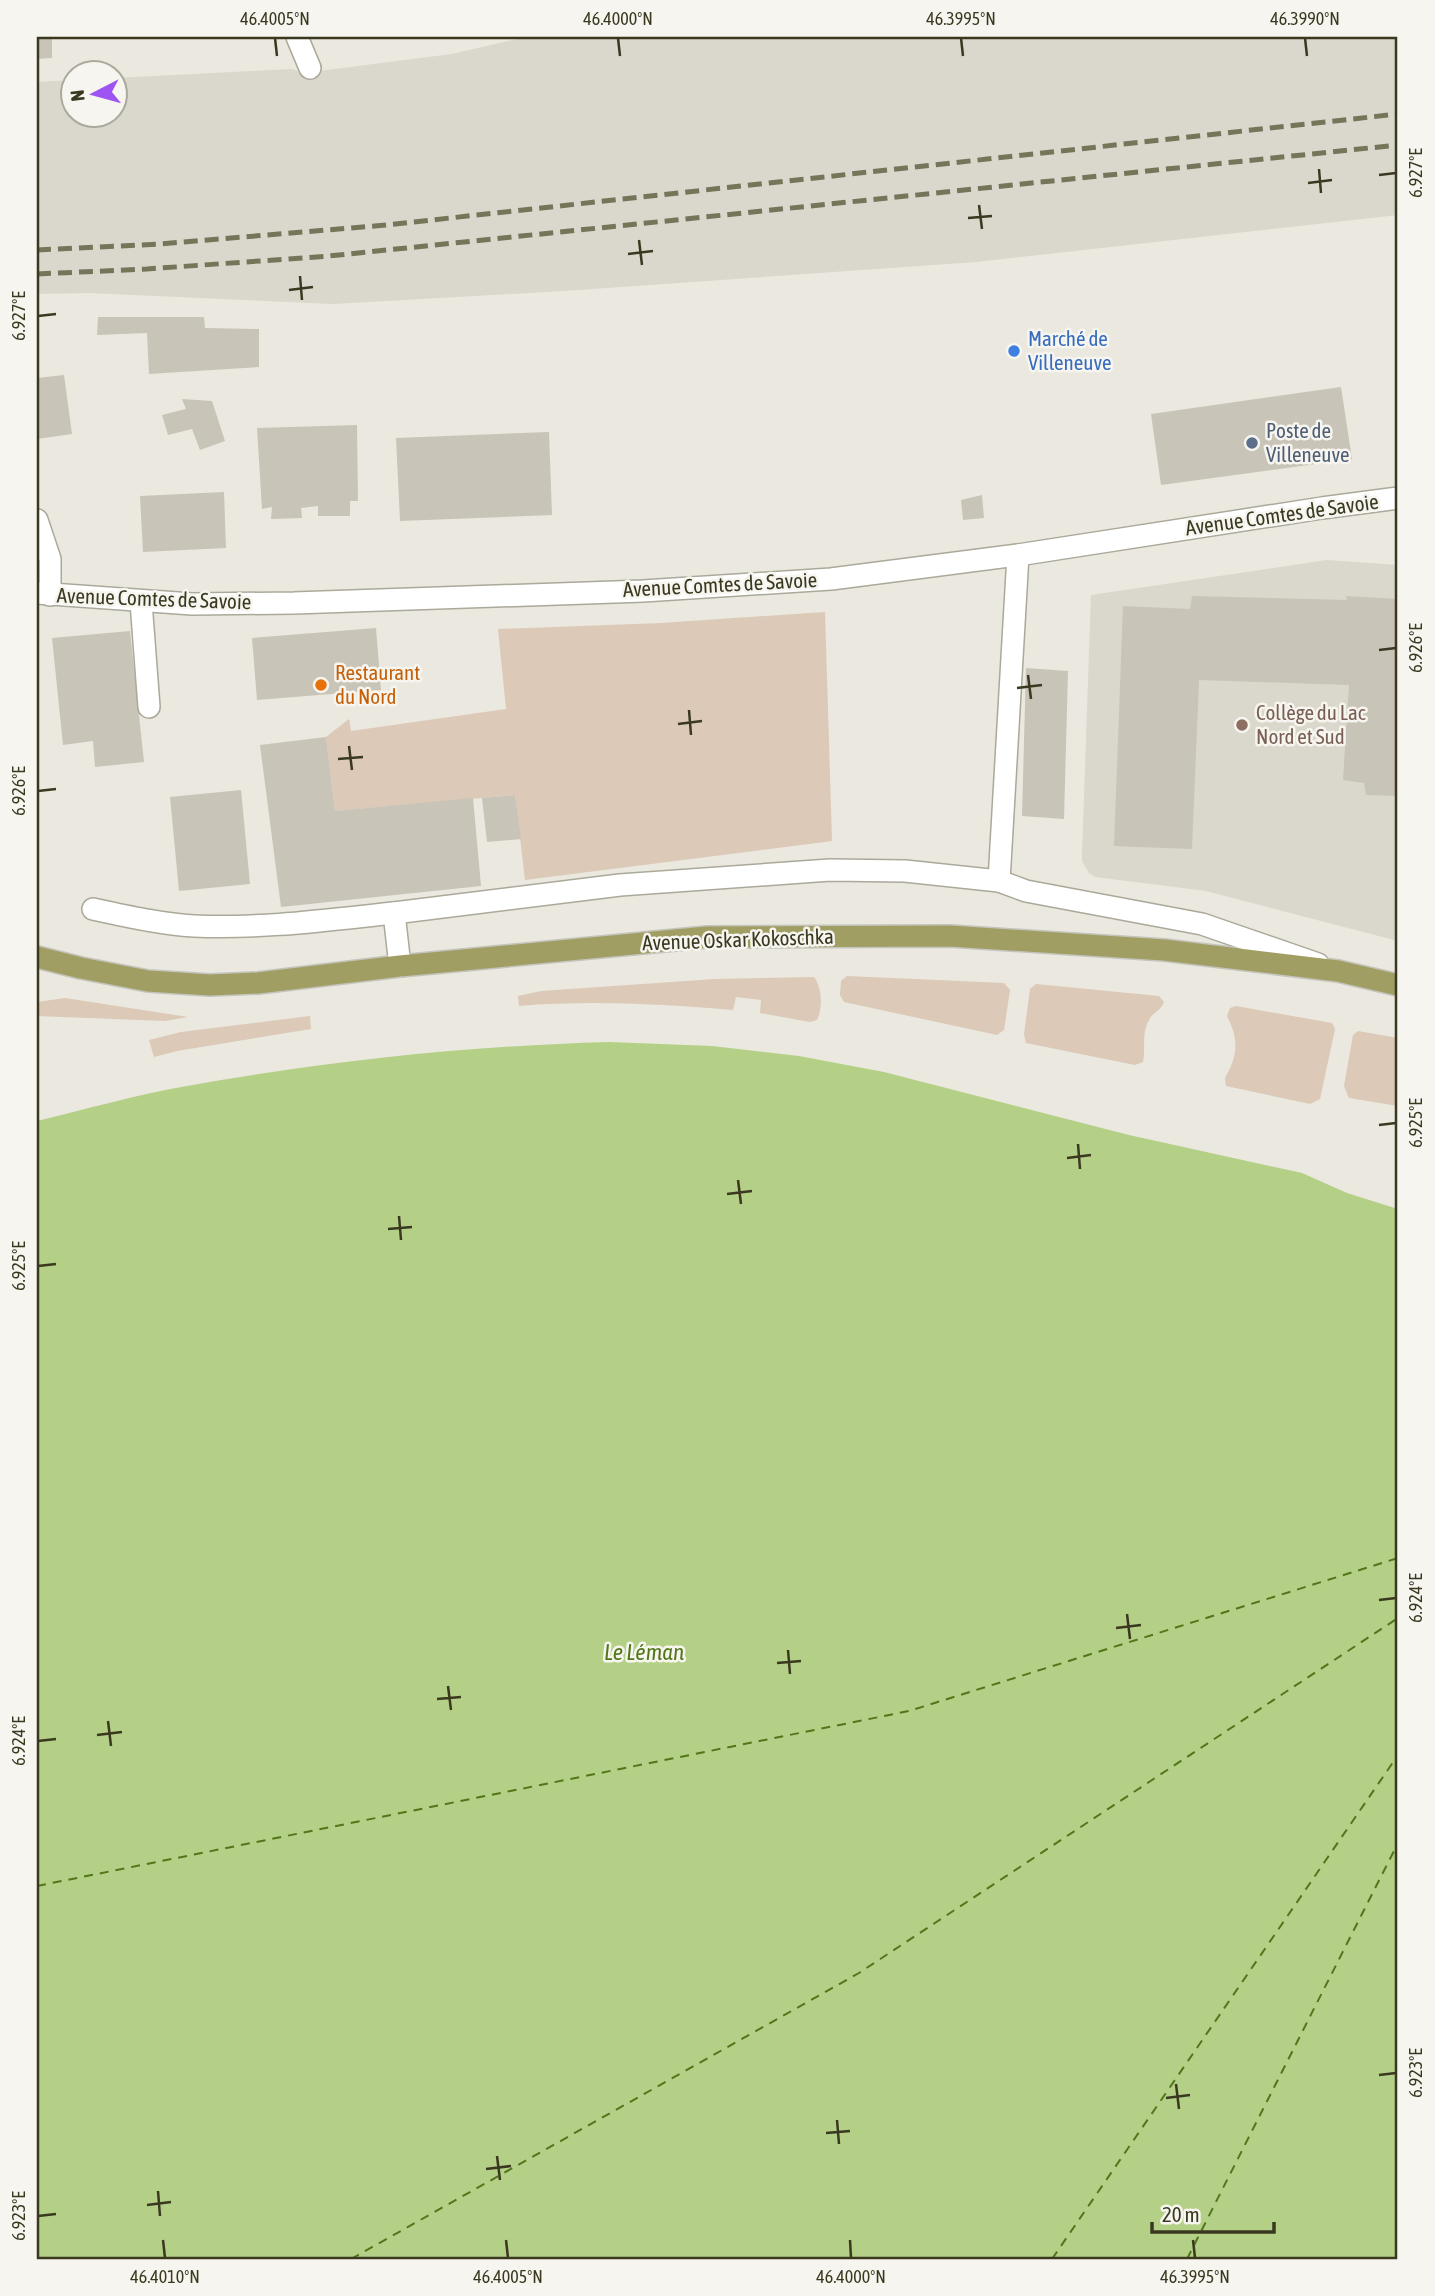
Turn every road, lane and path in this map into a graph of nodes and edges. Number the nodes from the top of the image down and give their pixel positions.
1 (297, 37) edge
2 (310, 68) dead end
3 (1398, 498) edge
4 (37, 520) edge
5 (1018, 555) junction
6 (43, 594) edge
7 (141, 602) junction
8 (149, 707) dead end
9 (999, 881) junction
10 (93, 909) dead end
11 (394, 913) junction
12 (37, 957) edge
13 (400, 966) junction
14 (1338, 971) junction
15 (1398, 985) edge

1 - 2 street
3 - 5 street, Avenue Comtes de Savoie
4 - 6 street
5 - 7 street, Avenue Comtes de Savoie
5 - 9 street
6 - 7 street, Avenue Comtes de Savoie
7 - 8 street
9 - 11 street
9 - 14 street
10 - 11 street
11 - 13 street
12 - 13 main road, Avenue Oskar Kokoschka
13 - 14 main road, Avenue Oskar Kokoschka
14 - 15 main road, Avenue Oskar Kokoschka

